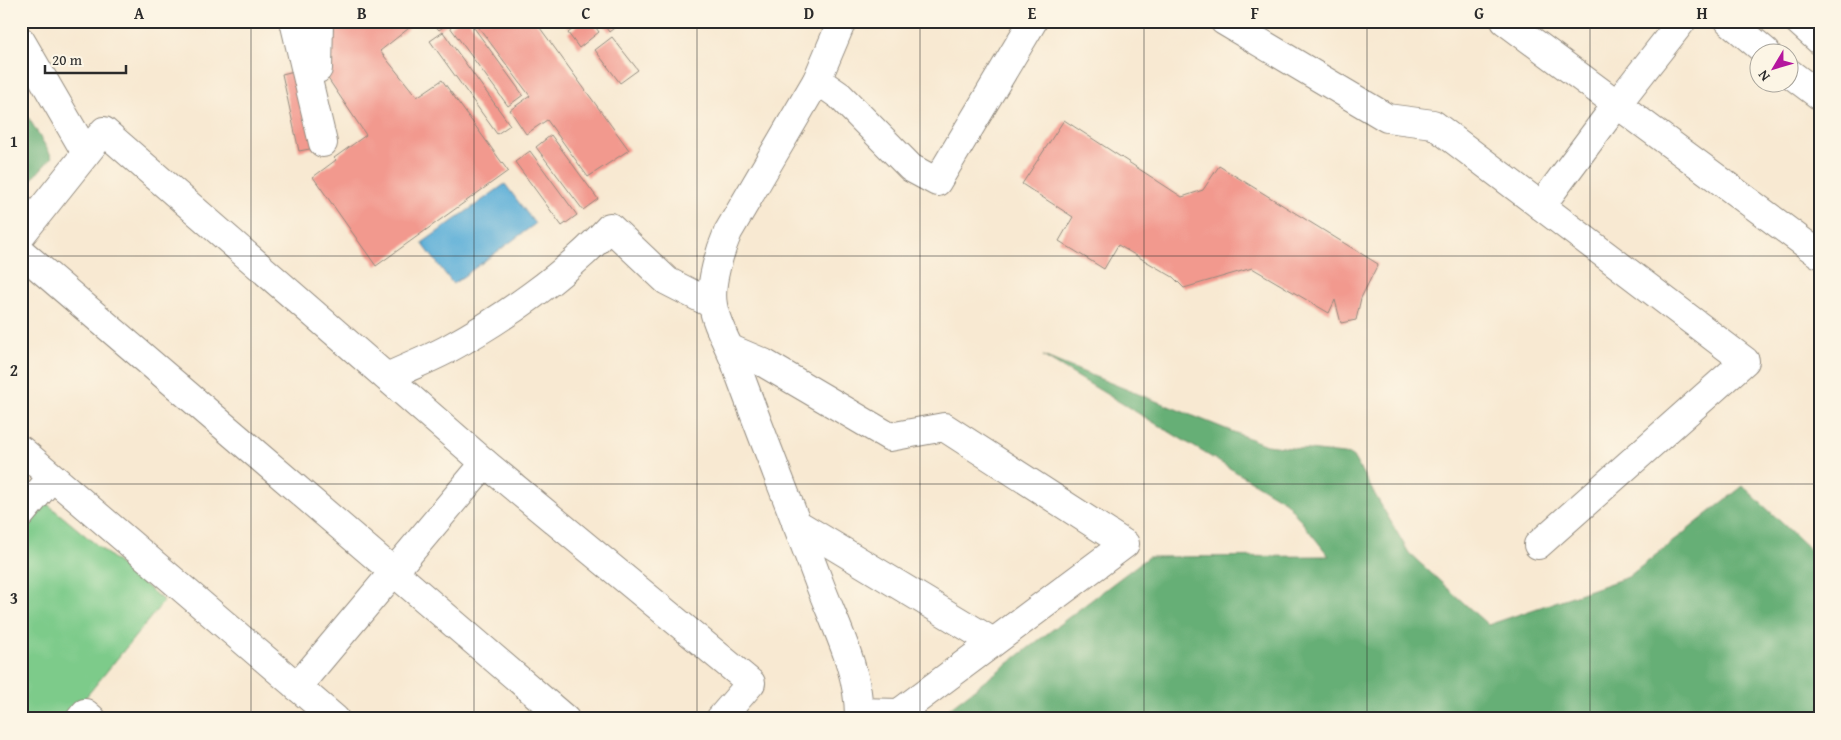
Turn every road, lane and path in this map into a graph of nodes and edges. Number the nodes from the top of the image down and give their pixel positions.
1 (294, 21) edge
2 (319, 21) edge
3 (842, 21) edge
4 (1033, 21) edge
5 (1224, 21) edge
6 (1506, 21) edge
7 (1682, 21) edge
8 (1729, 21) edge
9 (1798, 21) edge
10 (21, 41) edge
11 (1820, 41) edge
12 (1754, 42) edge
13 (306, 72) junction
14 (817, 80) junction
15 (1798, 80) edge
16 (1820, 96) edge
17 (1617, 104) junction
18 (323, 143) dead end
19 (86, 153) junction
20 (1541, 206) junction
21 (21, 235) edge
22 (21, 252) edge
23 (1819, 254) edge
24 (712, 304) junction
25 (730, 350) junction
26 (387, 377) junction
27 (21, 450) edge
28 (485, 463) junction
29 (52, 477) junction
30 (21, 514) edge
31 (796, 523) junction
32 (1538, 545) dead end
33 (394, 572) junction
34 (993, 642) junction
35 (297, 686) junction
36 (859, 715) edge
37 (80, 719) edge
38 (92, 719) edge
39 (335, 719) edge
40 (565, 719) edge
41 (720, 719) edge

1 - 13 street
2 - 13 street
3 - 14 street
4 - 14 street
5 - 20 street
6 - 17 street
7 - 17 street
8 - 12 street
9 - 11 street
10 - 19 street
13 - 18 street
14 - 24 street
15 - 16 street
17 - 20 street
17 - 23 street
19 - 21 street
19 - 26 street
20 - 32 street
22 - 33 street
24 - 25 street
24 - 26 street
25 - 31 street
25 - 34 street
26 - 28 street
27 - 29 street
28 - 33 street
28 - 41 street
29 - 30 street
29 - 35 street
31 - 34 street
31 - 36 street
33 - 35 street
33 - 40 street
34 - 36 street
35 - 39 street
37 - 38 street

